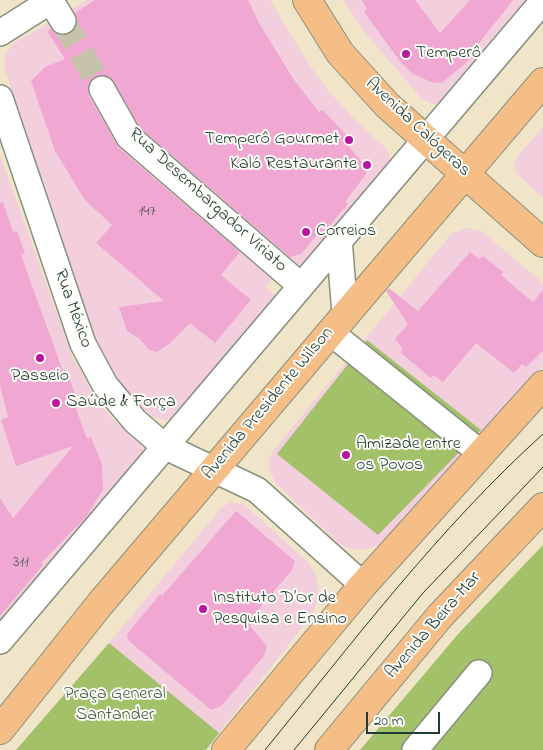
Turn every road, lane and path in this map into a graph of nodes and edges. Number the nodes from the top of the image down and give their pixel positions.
1 (307, 0) edge
2 (543, 1) edge
3 (55, 7) edge
4 (0, 33) edge
5 (543, 82) edge
6 (102, 89) tunnel mouth
7 (0, 98) edge
8 (426, 140) junction
9 (466, 173) junction
10 (339, 239) junction
11 (543, 243) edge
12 (300, 285) junction
13 (338, 323) junction
14 (543, 386) edge
15 (164, 446) junction
16 (482, 454) junction
17 (213, 469) junction
18 (543, 507) edge
19 (363, 585) junction
20 (0, 641) edge
21 (479, 672) dead end
22 (0, 730) edge
23 (226, 750) edge
24 (329, 750) edge
25 (415, 750) edge

1 - 8 main road, Avenida Calógeras
2 - 8 street
3 - 4 street
5 - 9 main road, Avenida Presidente Wilson
6 - 12 street, Rua Desembargador Viriato
7 - 15 street, Rua México
8 - 9 main road, Avenida Calógeras
8 - 10 street
9 - 11 main road, Avenida Calógeras
9 - 13 main road, Avenida Presidente Wilson
10 - 12 street
10 - 13 street
12 - 15 street
13 - 16 street
13 - 17 main road, Avenida Presidente Wilson
14 - 16 main road
15 - 17 street, Rua México
15 - 20 street
16 - 19 main road
17 - 19 street, Rua México
17 - 22 main road, Avenida Presidente Wilson
18 - 24 main road, Avenida Beira-Mar
19 - 23 main road
21 - 25 street

